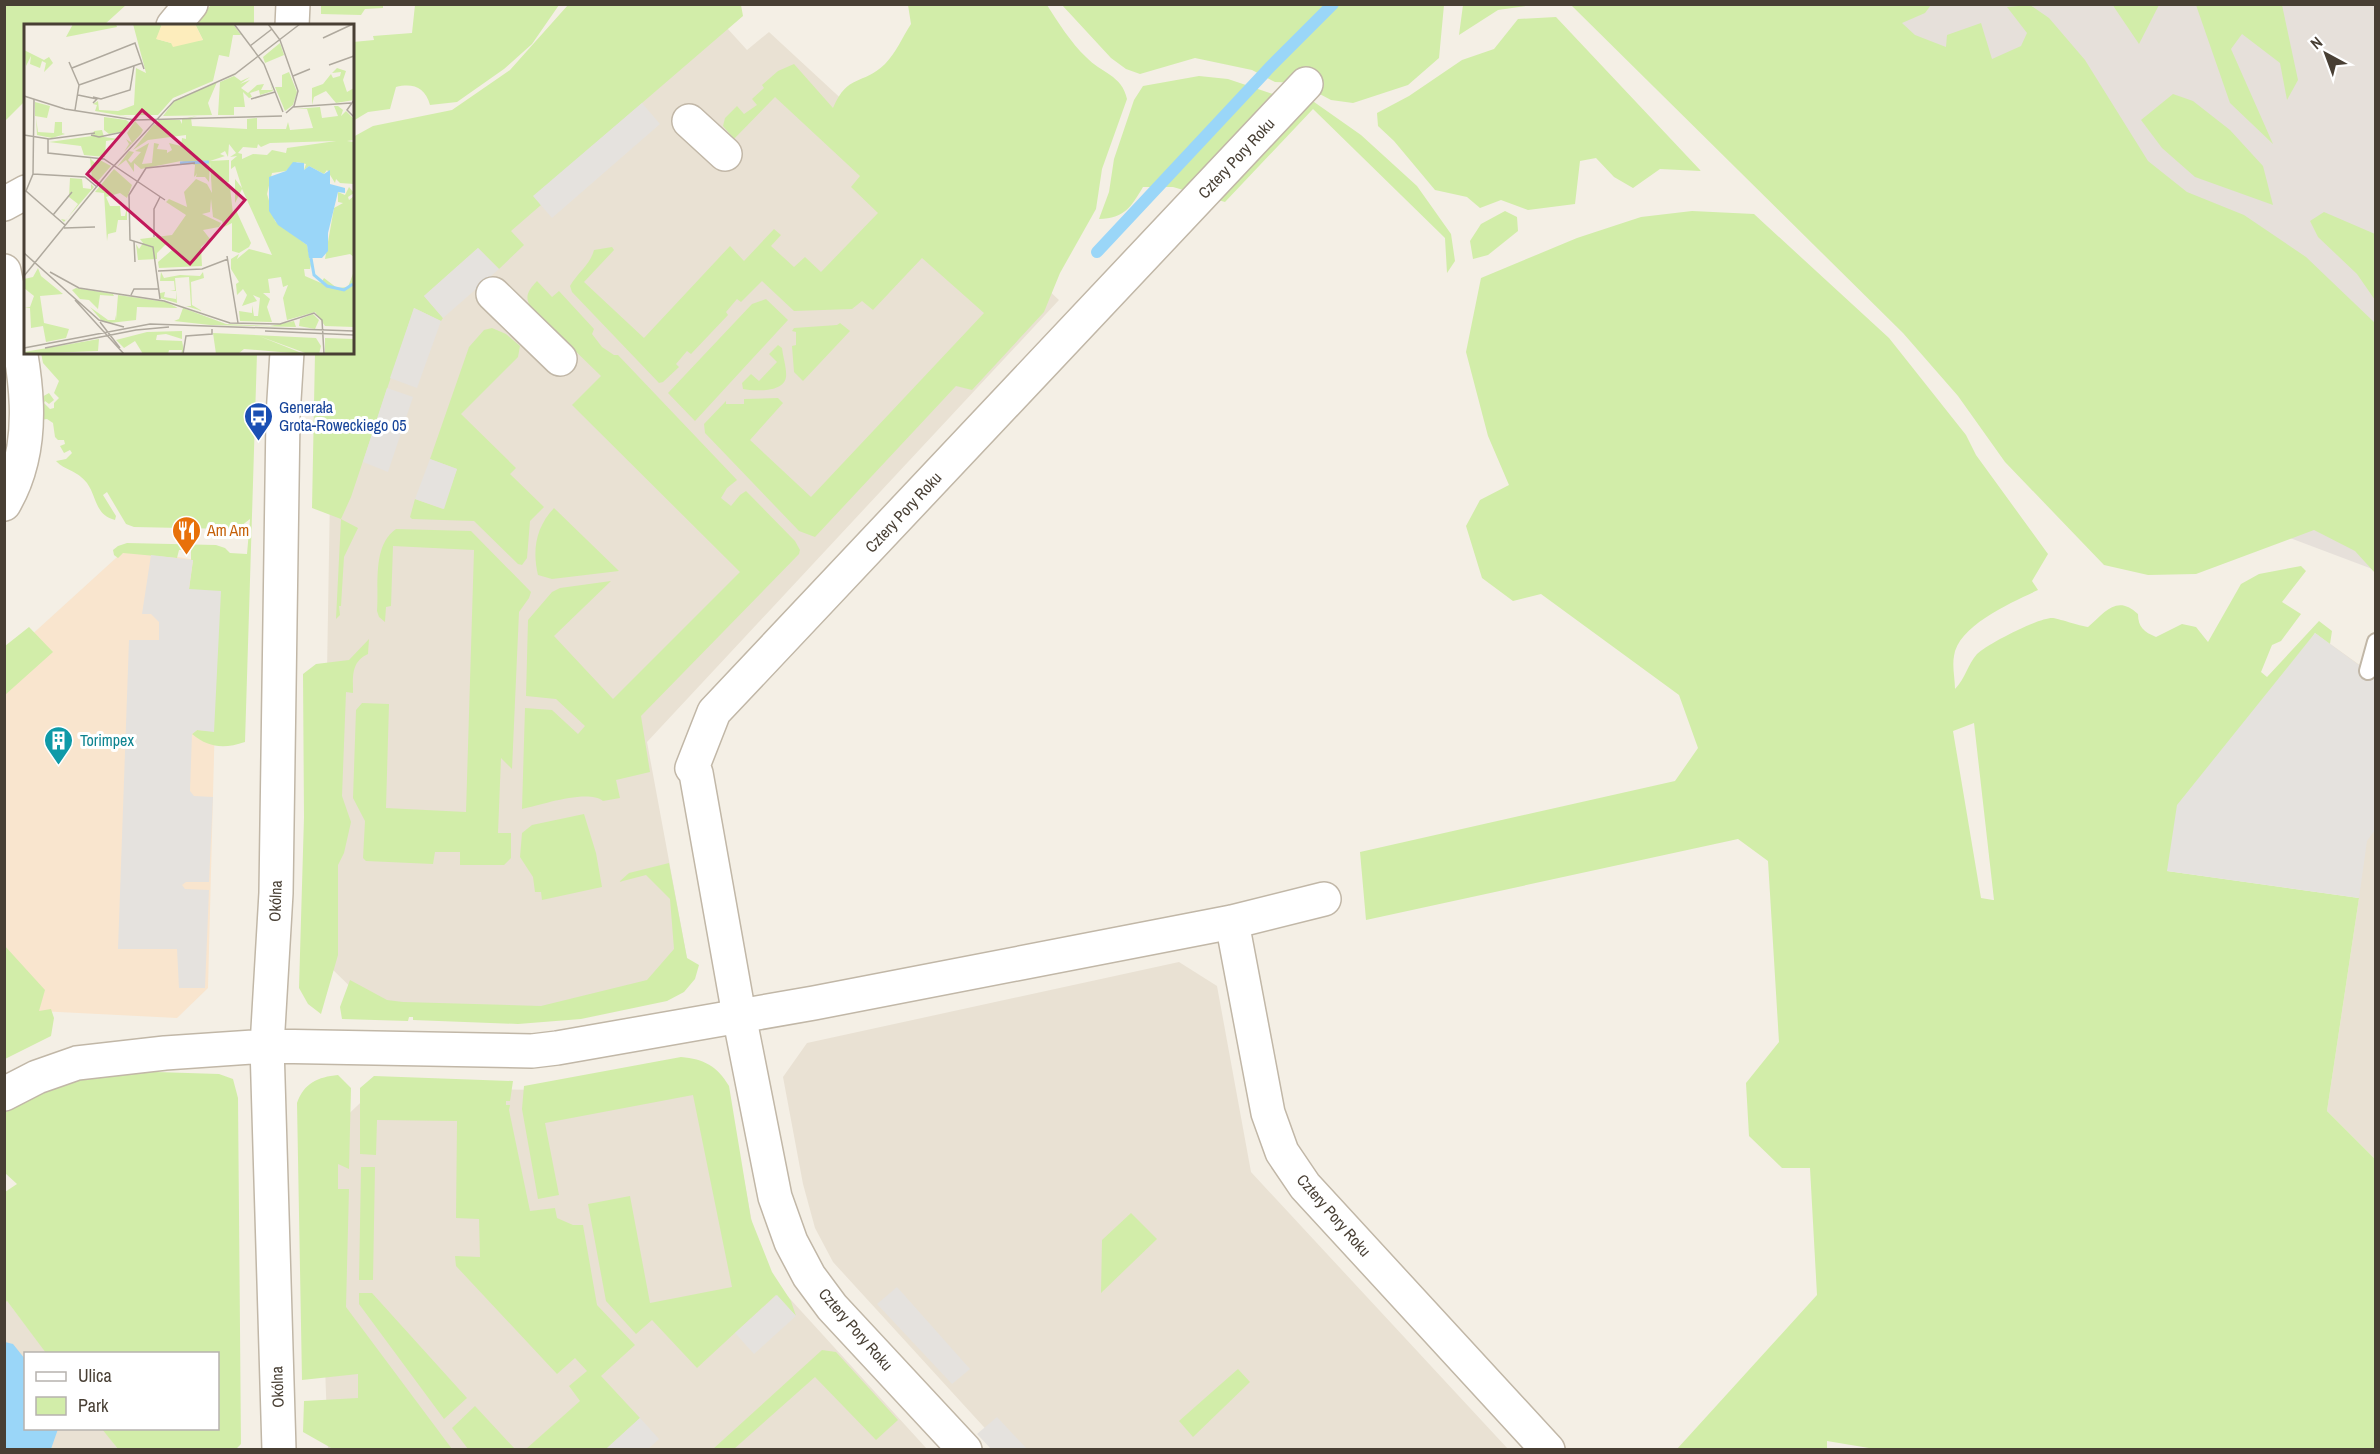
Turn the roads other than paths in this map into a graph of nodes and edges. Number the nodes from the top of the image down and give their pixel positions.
1 (191, 4) edge
2 (293, 4) edge
3 (174, 24) edge
4 (292, 24) edge
5 (1306, 84) dead end
6 (689, 121) dead end
7 (725, 154) dead end
8 (4, 272) edge
9 (493, 294) dead end
10 (287, 354) edge
11 (560, 359) dead end
12 (4, 504) edge
13 (2376, 642) edge
14 (2368, 671) dead end
15 (1324, 899) dead end
16 (1232, 921) junction
17 (739, 1015) junction
18 (267, 1046) junction
19 (4, 1094) edge
20 (279, 1449) edge
21 (965, 1449) edge
22 (1548, 1449) edge

1 - 3 street
2 - 4 street
5 - 17 street, Cztery Pory Roku
6 - 7 street
8 - 12 street
9 - 11 street
10 - 18 street, Okólna
13 - 14 lane
15 - 16 street
16 - 17 street
16 - 22 street, Cztery Pory Roku
17 - 18 street
17 - 21 street, Cztery Pory Roku
18 - 19 street
18 - 20 street, Okólna

